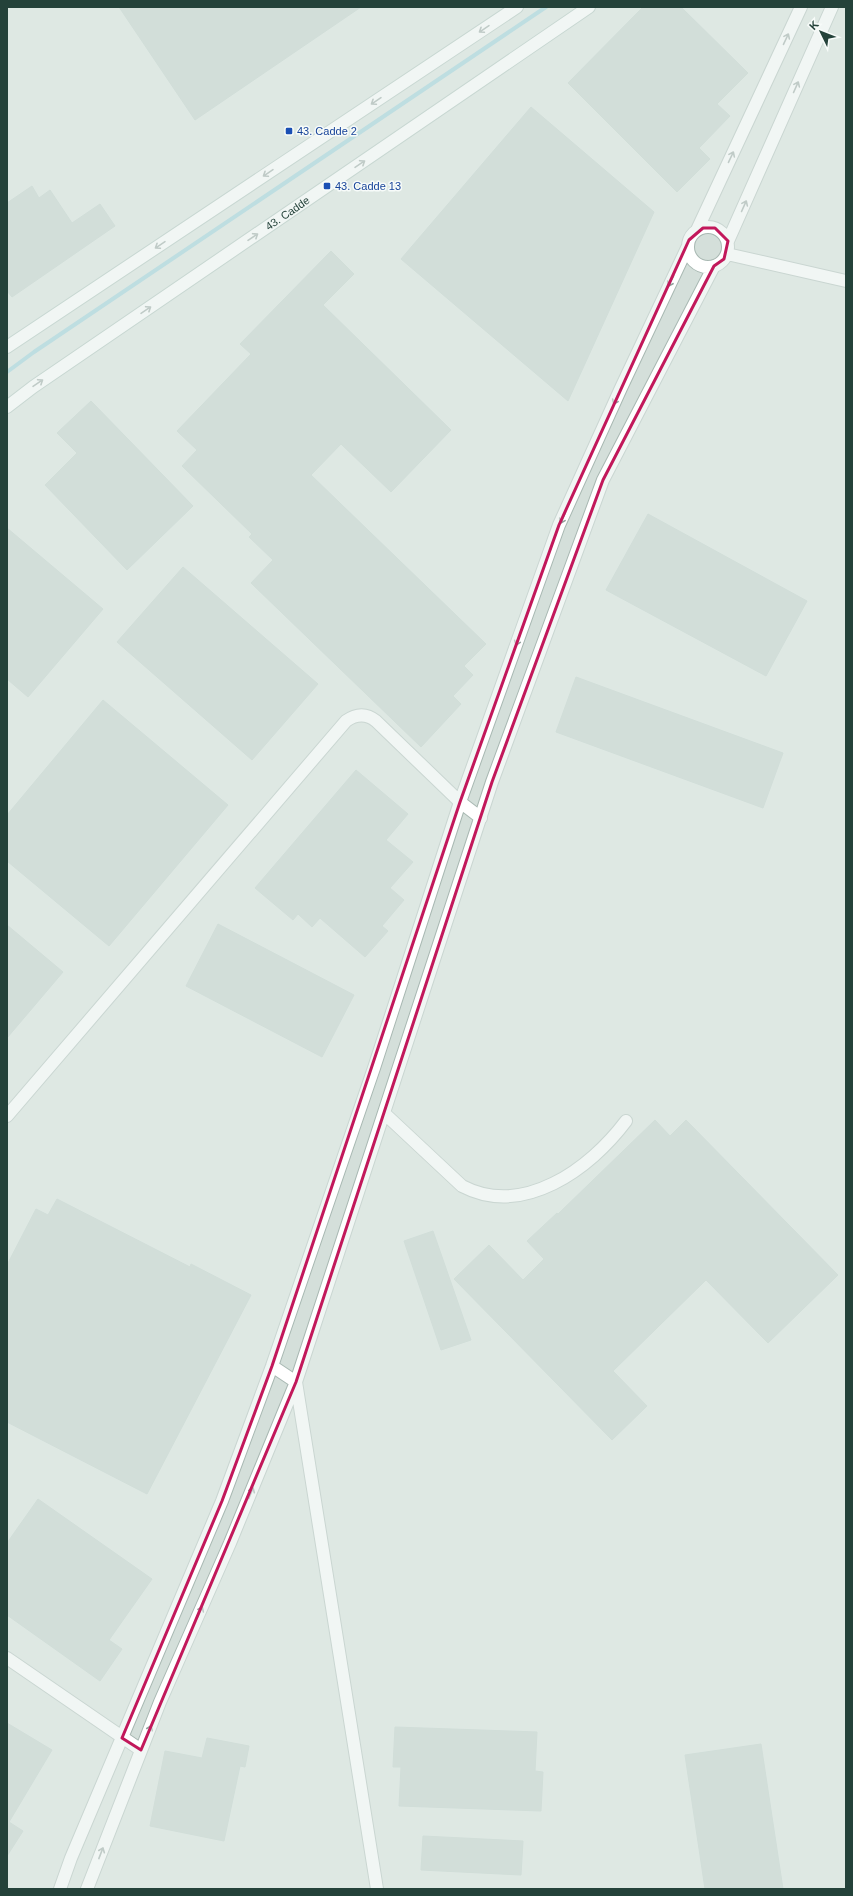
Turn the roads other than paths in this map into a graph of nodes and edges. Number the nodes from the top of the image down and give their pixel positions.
1 (517, 7) edge
2 (589, 7) edge
3 (801, 7) edge
4 (832, 7) edge
5 (697, 230) junction
6 (728, 241) junction
7 (688, 246) junction
8 (727, 254) junction
9 (714, 266) junction
10 (846, 282) edge
11 (7, 347) edge
12 (7, 407) edge
13 (460, 802) junction
14 (481, 818) junction
15 (385, 1114) junction
16 (7, 1116) edge
17 (626, 1121) dead end
18 (272, 1366) junction
19 (296, 1382) junction
20 (7, 1658) edge
21 (122, 1738) junction
22 (141, 1750) junction
23 (60, 1889) edge
24 (87, 1889) edge
25 (377, 1889) edge

1 -> 11 street
12 -> 2 street, 43. Cadde
5 -> 3 street
6 -> 4 street
5 - 6 street
5 - 7 street
6 - 8 street
7 - 9 street
7 -> 13 street
8 - 9 street
8 - 10 street
9 - 14 street
13 - 14 street
13 - 16 street
13 - 18 street
14 - 15 street
15 - 17 street
15 - 19 street
18 - 19 street
18 - 21 street
22 -> 19 street
19 - 25 street
20 - 21 street
21 - 22 street
21 - 23 street
24 -> 22 street

